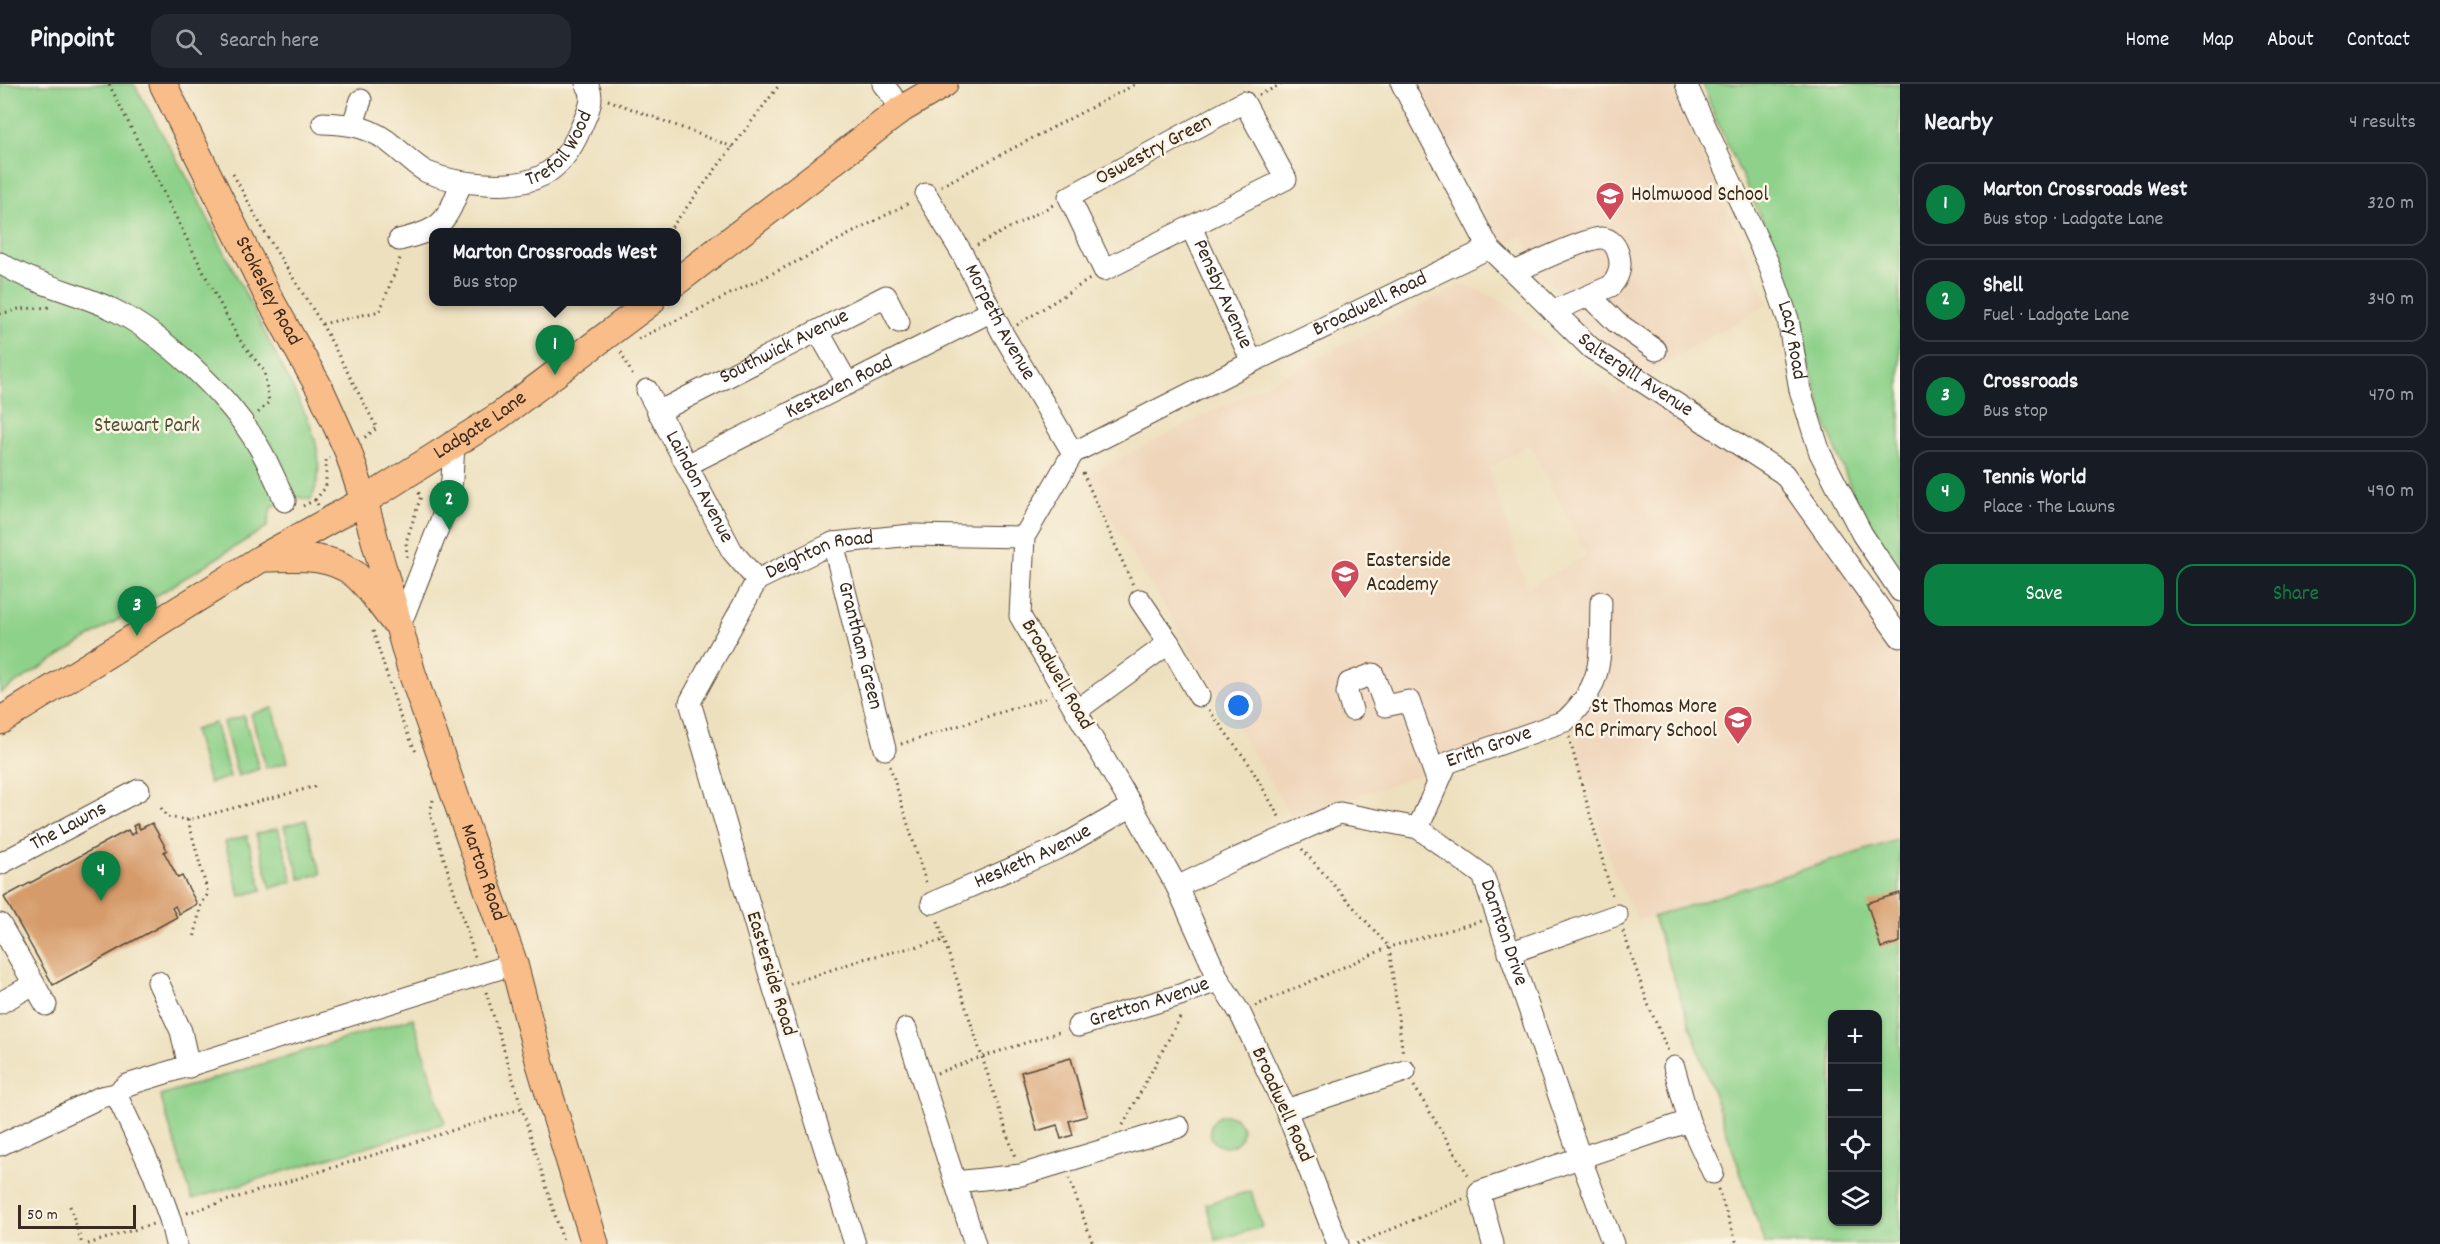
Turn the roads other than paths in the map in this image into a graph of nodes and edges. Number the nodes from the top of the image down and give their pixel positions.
1 (163, 84) edge
2 (883, 84) edge
3 (944, 84) edge
4 (1402, 84) edge
5 (1686, 84) edge
6 (589, 89) edge
7 (361, 100) dead end
8 (902, 109) junction
9 (323, 123) dead end
10 (353, 124) junction
11 (461, 183) junction
12 (926, 194) road end
13 (1191, 227) junction
14 (438, 228) edge
15 (429, 235) edge
16 (399, 240) road end
17 (1489, 248) junction
18 (0, 263) edge
19 (1514, 272) junction
20 (681, 278) edge
21 (1590, 296) junction
22 (647, 306) edge
23 (992, 311) junction
24 (1553, 311) junction
25 (899, 322) dead end
26 (818, 331) junction
27 (1656, 350) dead end
28 (1252, 362) junction
29 (848, 384) junction
30 (646, 390) road end
31 (658, 412) junction
32 (454, 445) junction
33 (1073, 453) junction
34 (687, 465) junction
35 (285, 501) dead end
36 (364, 501) junction
37 (1024, 537) junction
38 (833, 543) junction
39 (262, 558) junction
40 (757, 580) junction
41 (1900, 591) edge
42 (1140, 600) road end
43 (1601, 602) dead end
44 (399, 628) junction
45 (1900, 637) edge
46 (1169, 643) junction
47 (1200, 696) road end
48 (690, 702) joint
49 (1352, 710) dead end
50 (1076, 711) junction
51 (0, 721) edge
52 (885, 749) dead end
53 (1438, 783) junction
54 (139, 790) dead end
55 (1132, 806) junction
56 (1418, 828) junction
57 (0, 864) edge
58 (1177, 887) junction
59 (932, 903) dead end
60 (1617, 915) dead end
61 (0, 924) edge
62 (1509, 953) junction
63 (514, 964) junction
64 (1219, 980) junction
65 (158, 982) dead end
66 (34, 984) junction
67 (0, 1003) edge
68 (46, 1005) dead end
69 (1078, 1026) dead end
70 (906, 1029) dead end
71 (189, 1067) junction
72 (1674, 1067) dead end
73 (1406, 1071) road end
74 (116, 1094) junction
75 (1286, 1110) junction
76 (1689, 1121) junction
77 (1179, 1127) dead end
78 (0, 1145) edge
79 (1580, 1157) junction
80 (1713, 1173) road end
81 (955, 1182) junction
82 (176, 1244) edge
83 (595, 1244) edge
84 (855, 1244) edge
85 (975, 1244) edge
86 (1338, 1244) edge
87 (1493, 1244) edge
88 (1613, 1244) edge

1 - 36 main road, Stokesley Road
2 - 8 street
3 - 8 main road
4 - 17 street, Saltergill Avenue
5 - 41 street, Lacy Road
6 - 11 street, Trefoil Wood
7 - 10 street
8 - 20 main road
9 - 10 street, Trefoil Wood
10 - 11 street, Trefoil Wood
11 - 14 street
12 - 23 street, Morpeth Avenue
13 - 13 street, Oswestry Green
13 - 28 street, Pensby Avenue
15 - 16 street
17 - 19 street, Saltergill Avenue
17 - 28 street, Broadwell Road
18 - 35 street
19 - 21 street
19 - 24 street, Saltergill Avenue
21 - 24 street
21 - 27 street
22 - 32 main road, Ladgate Lane
23 - 29 street, Kesteven Road
23 - 33 street, Morpeth Avenue
24 - 45 street, Saltergill Avenue
25 - 26 street, Southwick Avenue
26 - 29 street
26 - 31 street, Southwick Avenue
28 - 33 street, Broadwell Road
29 - 34 street, Kesteven Road
30 - 31 street, Laindon Avenue
31 - 34 street, Laindon Avenue
32 - 36 main road, Ladgate Lane
32 - 44 street
33 - 37 street, Broadwell Road
34 - 40 street, Laindon Avenue
36 - 39 main road, Ladgate Lane
36 - 44 main road, Marton Road
37 - 38 street, Deighton Road
37 - 50 street, Broadwell Road
38 - 40 street, Deighton Road
38 - 52 street, Grantham Green
39 - 44 main road
39 - 51 main road, Ladgate Lane
40 - 48 street, Deighton Road
42 - 46 street
43 - 53 street, Erith Grove
44 - 63 main road, Marton Road
46 - 47 street
46 - 50 street
48 - 84 street, Easterside Road
49 - 53 street
50 - 55 street, Broadwell Road
53 - 56 street, Erith Grove
54 - 57 street, The Lawns
55 - 58 street, Broadwell Road
55 - 59 street, Hesketh Avenue
56 - 58 street, Darnton Drive
56 - 62 street, Darnton Drive
58 - 64 street, Broadwell Road
60 - 62 street
61 - 66 street
62 - 79 street, Darnton Drive
63 - 71 street
63 - 83 main road, Marton Road
64 - 69 street, Gretton Avenue
64 - 75 street, Broadwell Road
65 - 71 street
66 - 67 street
66 - 68 street
70 - 81 street
71 - 74 street
72 - 76 street
73 - 75 street
74 - 78 street
74 - 82 street
75 - 86 street, Broadwell Road
76 - 79 street
76 - 80 street
77 - 81 street
79 - 87 street
79 - 88 street, Darnton Drive
81 - 85 street

